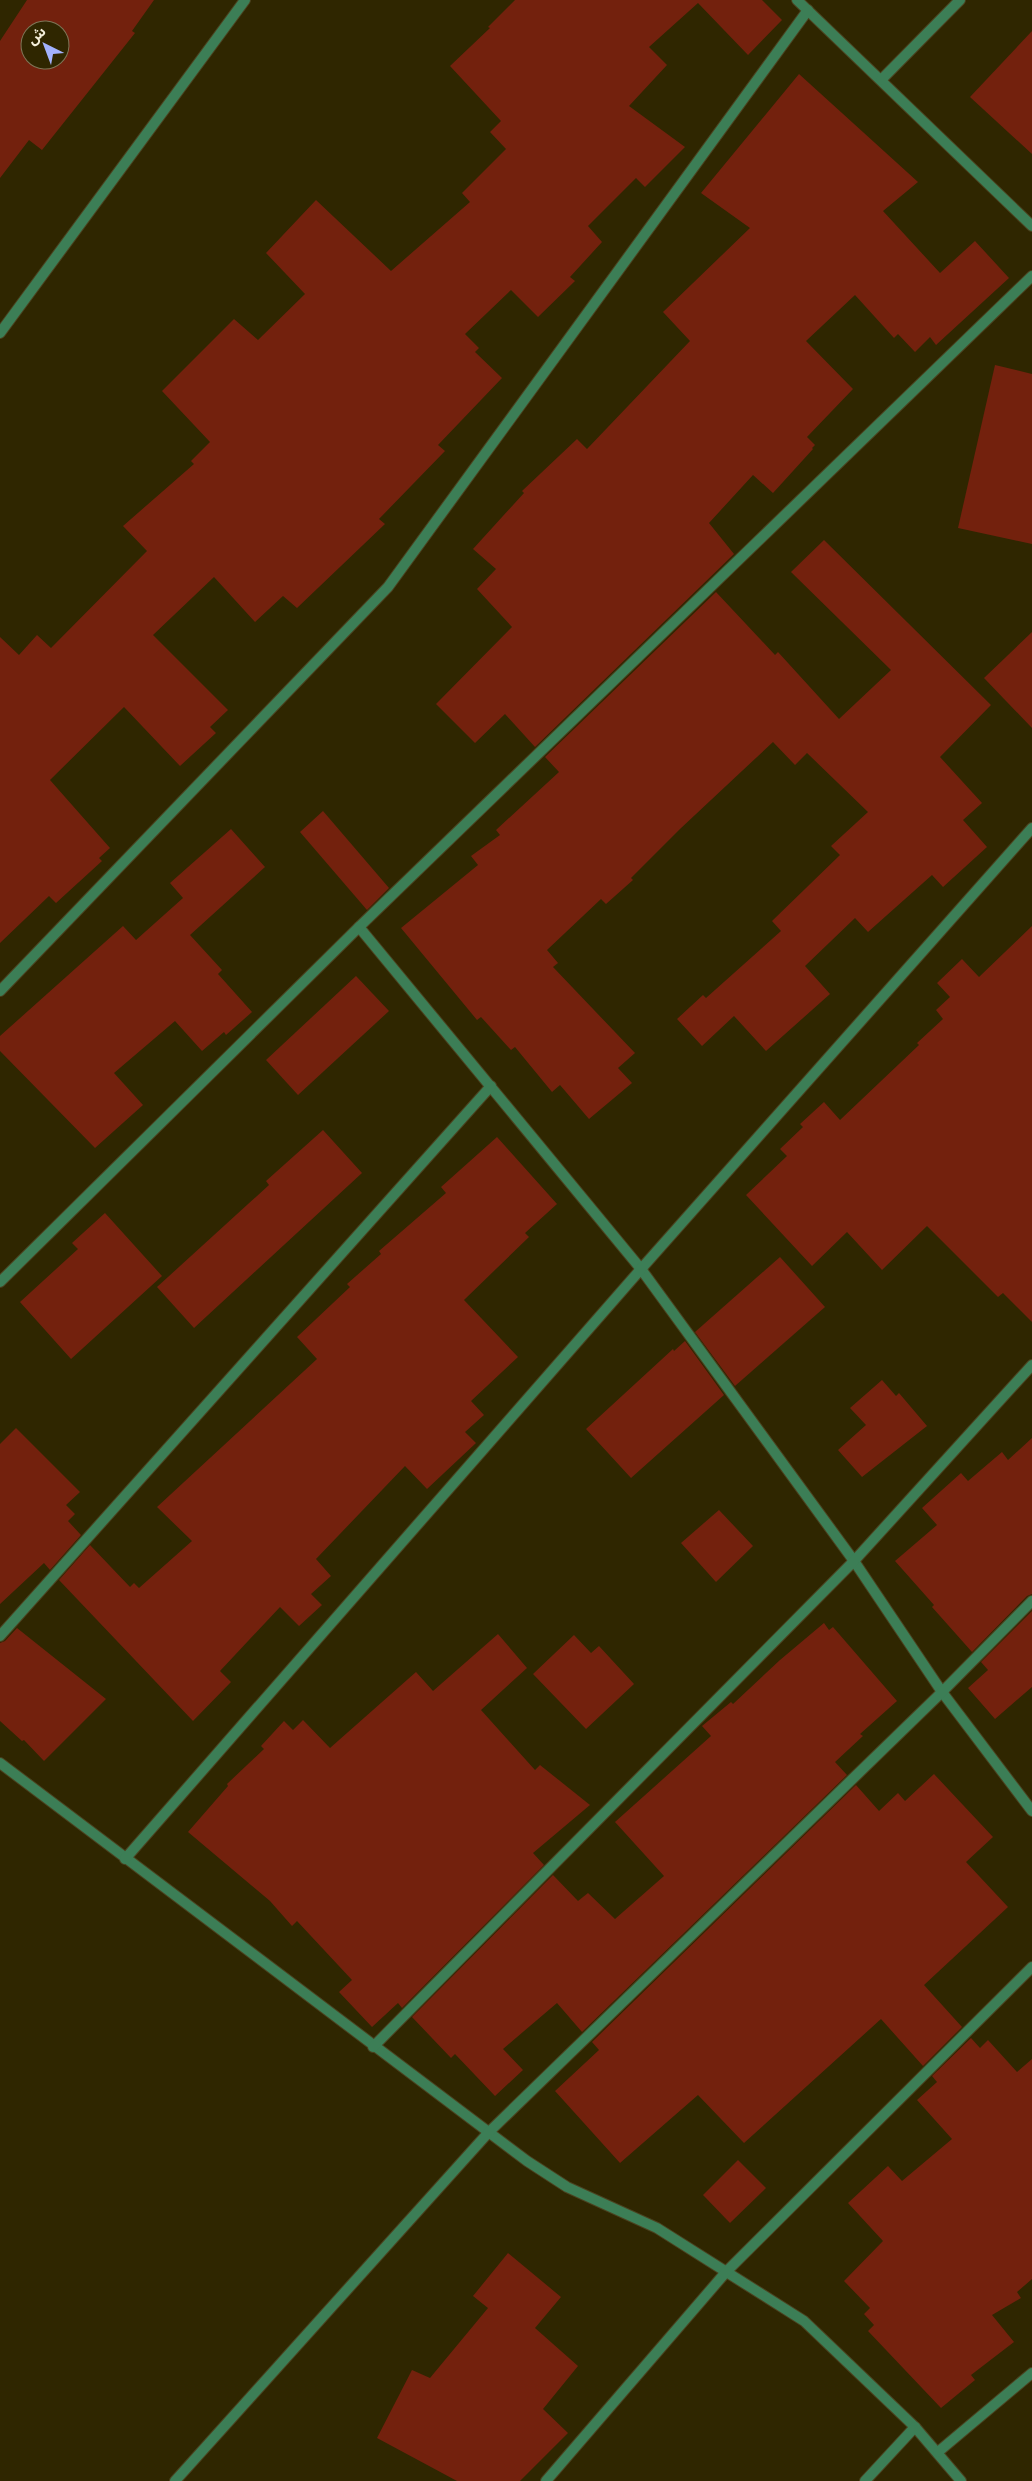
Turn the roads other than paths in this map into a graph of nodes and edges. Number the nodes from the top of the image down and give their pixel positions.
1 (245, 0) edge
2 (797, 0) edge
3 (960, 0) edge
4 (808, 10) junction
5 (881, 80) junction
6 (1032, 226) edge
7 (1032, 276) edge
8 (0, 333) edge
9 (1032, 828) edge
10 (359, 927) junction
11 (0, 991) edge
12 (491, 1086) junction
13 (641, 1269) junction
14 (0, 1282) edge
15 (1032, 1365) edge
16 (854, 1561) junction
17 (1032, 1601) edge
18 (0, 1636) edge
19 (942, 1692) junction
20 (0, 1762) edge
21 (1032, 1810) edge
22 (125, 1859) junction
23 (1032, 1967) edge
24 (373, 2047) junction
25 (488, 2133) junction
26 (726, 2272) junction
27 (1032, 2373) edge
28 (915, 2427) junction
29 (938, 2452) junction
30 (175, 2481) edge
31 (546, 2481) edge
32 (865, 2481) edge
33 (961, 2481) edge

1 - 8 street
2 - 4 street
3 - 5 street
4 - 5 street
4 - 11 street
5 - 6 street
7 - 10 street
9 - 13 street
10 - 12 street
10 - 14 street
12 - 13 street
12 - 18 street
13 - 16 street
13 - 22 street
15 - 16 street
16 - 19 street
16 - 24 street
17 - 19 street
19 - 21 street
19 - 25 street
20 - 22 street
22 - 24 street
23 - 26 street
24 - 25 street
25 - 26 street
25 - 30 street
26 - 28 street
26 - 31 street
27 - 29 street
28 - 29 street
28 - 32 street
29 - 33 street

